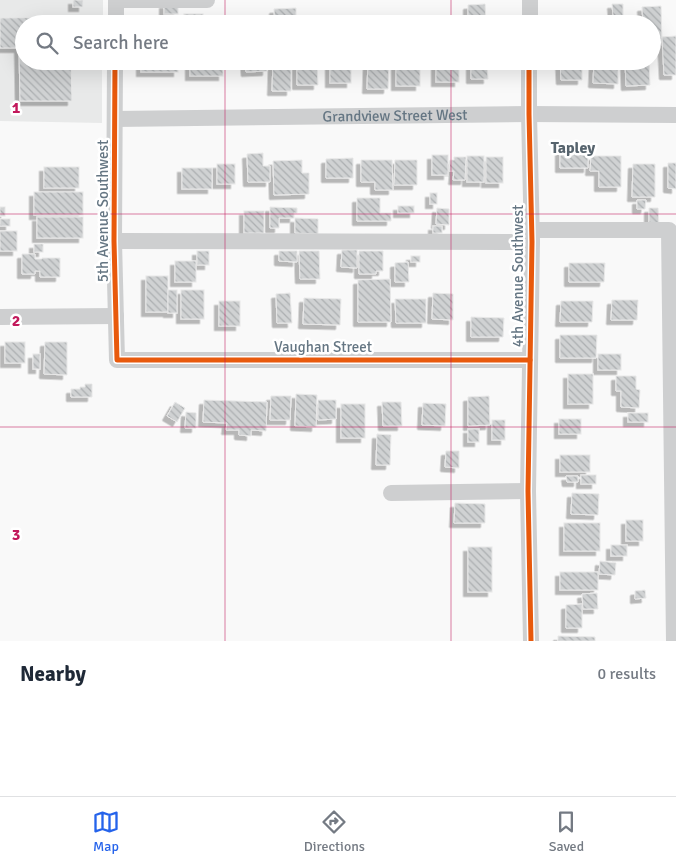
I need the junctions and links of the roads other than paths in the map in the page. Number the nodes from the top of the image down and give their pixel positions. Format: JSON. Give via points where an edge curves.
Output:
{"nodes":[{"id":1,"x":116,"y":0,"type":"edge"},
{"id":2,"x":207,"y":0,"type":"edge"},
{"id":3,"x":530,"y":0,"type":"edge"},
{"id":4,"x":116,"y":15,"type":"edge"},
{"id":5,"x":530,"y":15,"type":"edge"},
{"id":6,"x":116,"y":70,"type":"edge"},
{"id":7,"x":529,"y":70,"type":"edge"},
{"id":8,"x":529,"y":114,"type":"junction"},
{"id":9,"x":676,"y":115,"type":"edge"},
{"id":10,"x":115,"y":119,"type":"junction"},
{"id":11,"x":532,"y":236,"type":"junction"},
{"id":12,"x":114,"y":241,"type":"junction"},
{"id":13,"x":116,"y":316,"type":"junction"},
{"id":14,"x":0,"y":318,"type":"edge"},
{"id":15,"x":117,"y":360,"type":"joint"},
{"id":16,"x":530,"y":360,"type":"junction"},
{"id":17,"x":528,"y":491,"type":"junction"},
{"id":18,"x":392,"y":493,"type":"dead end"},
{"id":19,"x":531,"y":641,"type":"edge"},
{"id":20,"x":674,"y":641,"type":"edge"}],
"edges":[{"from":1,"to":2,"type":"street"},
{"from":1,"to":4,"type":"street"},
{"from":3,"to":5,"type":"street"},
{"from":6,"to":10,"type":"street","name":"5th Avenue Southwest"},
{"from":7,"to":8,"type":"street","name":"4th Avenue Southwest"},
{"from":8,"to":9,"type":"street","name":"Grandview Street West"},
{"from":8,"to":10,"type":"street","name":"Grandview Street West"},
{"from":8,"to":11,"type":"street","name":"4th Avenue Southwest"},
{"from":10,"to":12,"type":"street","name":"5th Avenue Southwest"},
{"from":11,"to":12,"type":"street"},
{"from":11,"to":16,"type":"street","name":"4th Avenue Southwest"},
{"from":11,"to":20,"type":"street","via":[[669,230]]},
{"from":12,"to":13,"type":"street","name":"5th Avenue Southwest"},
{"from":13,"to":14,"type":"street"},
{"from":13,"to":15,"type":"street","name":"5th Avenue Southwest"},
{"from":15,"to":16,"type":"street","name":"Vaughan Street"},
{"from":16,"to":17,"type":"street","name":"4th Avenue Southwest"},
{"from":17,"to":18,"type":"street"},
{"from":17,"to":19,"type":"street","name":"4th Avenue Southwest"}]}
